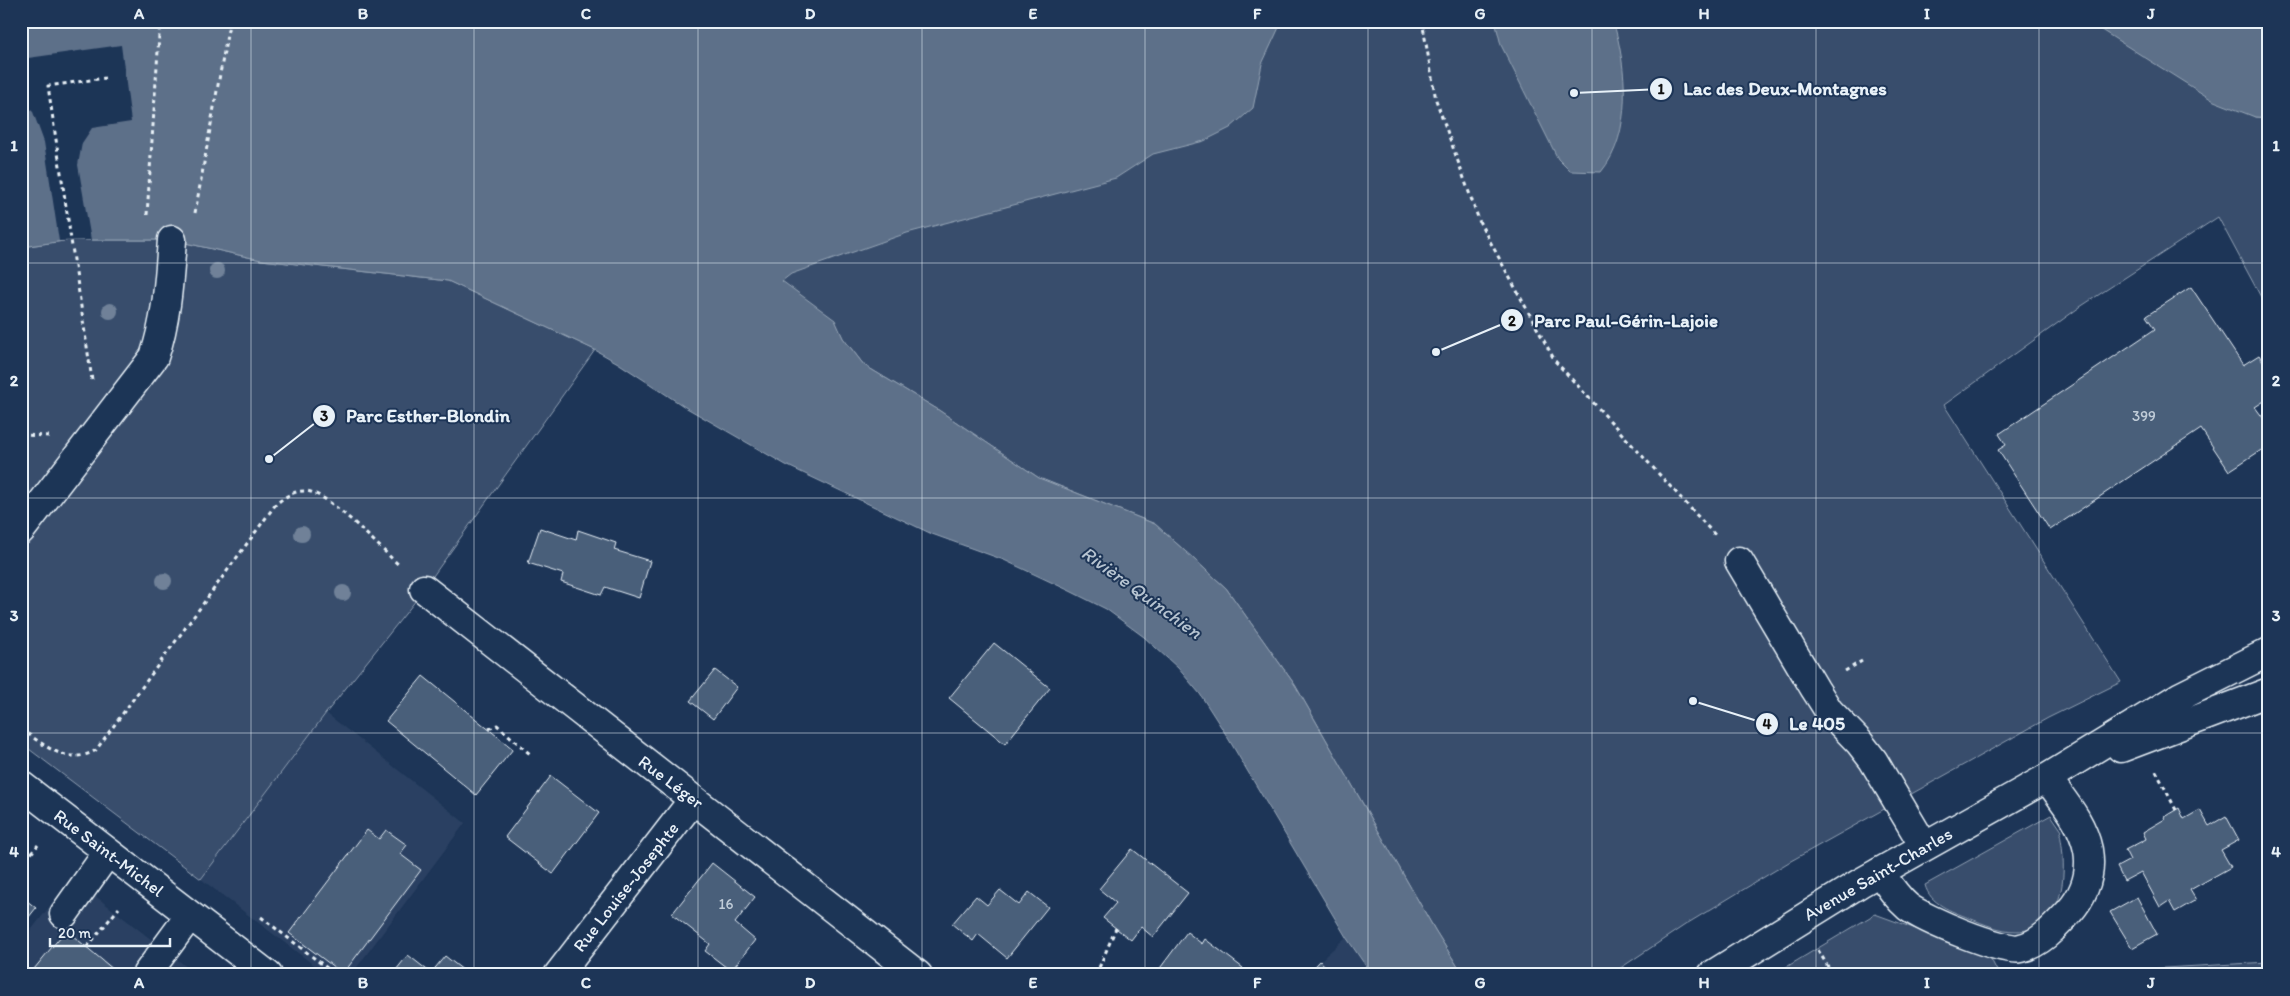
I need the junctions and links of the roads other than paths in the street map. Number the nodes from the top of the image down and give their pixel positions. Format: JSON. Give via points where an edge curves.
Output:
{"nodes":[{"id":1,"x":172,"y":240,"type":"dead end"},
{"id":2,"x":21,"y":530,"type":"edge"},
{"id":3,"x":1739,"y":561,"type":"road end"},
{"id":4,"x":424,"y":589,"type":"road end"},
{"id":5,"x":2269,"y":652,"type":"edge"},
{"id":6,"x":2269,"y":692,"type":"edge"},
{"id":7,"x":2187,"y":707,"type":"junction"},
{"id":8,"x":2047,"y":778,"type":"junction"},
{"id":9,"x":21,"y":785,"type":"edge"},
{"id":10,"x":693,"y":800,"type":"junction"},
{"id":11,"x":1924,"y":846,"type":"junction"},
{"id":12,"x":108,"y":852,"type":"junction"},
{"id":13,"x":1880,"y":872,"type":"junction"},
{"id":14,"x":64,"y":914,"type":"dead end"},
{"id":15,"x":190,"y":914,"type":"junction"},
{"id":16,"x":146,"y":975,"type":"edge"},
{"id":17,"x":268,"y":975,"type":"edge"},
{"id":18,"x":558,"y":975,"type":"edge"},
{"id":19,"x":918,"y":975,"type":"edge"},
{"id":20,"x":1712,"y":975,"type":"edge"}],
"edges":[{"from":1,"to":2,"type":"street","via":[[169,288],[154,356]]},
{"from":3,"to":11,"type":"street","via":[[1829,711],[1873,760]]},
{"from":4,"to":10,"type":"street","name":"Rue Léger"},
{"from":5,"to":7,"type":"street","name":"Avenue Saint-Charles"},
{"from":6,"to":7,"type":"street","name":"Avenue Saint-Charles"},
{"from":7,"to":8,"type":"street","name":"Avenue Saint-Charles"},
{"from":8,"to":11,"type":"street","name":"Avenue Saint-Charles"},
{"from":8,"to":13,"type":"street","via":[[2081,827],[2088,850],[2089,870],[2087,884],[2079,900],[2058,924],[2033,944],[2011,949],[1924,916],[1896,895]]},
{"from":9,"to":12,"type":"street","name":"Rue Saint-Michel"},
{"from":10,"to":18,"type":"street","name":"Rue Louise-Josephte"},
{"from":10,"to":19,"type":"street","name":"Rue Léger"},
{"from":11,"to":13,"type":"street","name":"Avenue Saint-Charles"},
{"from":12,"to":14,"type":"street"},
{"from":12,"to":15,"type":"street","name":"Rue Saint-Michel"},
{"from":13,"to":20,"type":"street","name":"Avenue Saint-Charles"},
{"from":15,"to":16,"type":"street"},
{"from":15,"to":17,"type":"street","name":"Rue Saint-Michel"}]}
